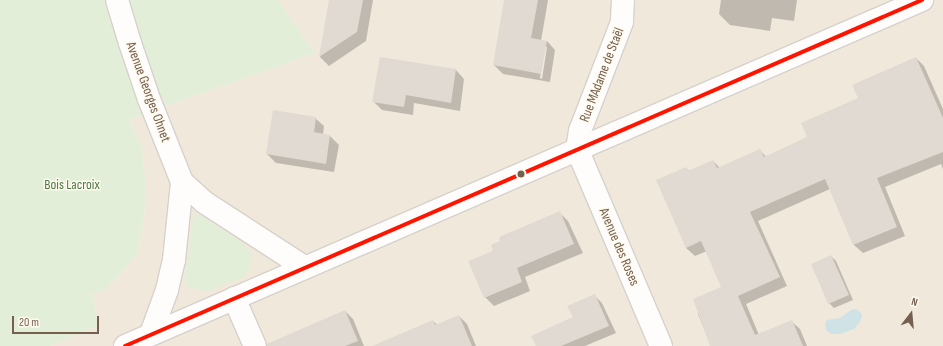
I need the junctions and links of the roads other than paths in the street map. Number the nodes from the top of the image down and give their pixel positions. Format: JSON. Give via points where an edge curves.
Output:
{"nodes":[{"id":1,"x":118,"y":0,"type":"edge"},
{"id":2,"x":623,"y":0,"type":"edge"},
{"id":3,"x":922,"y":0,"type":"edge"},
{"id":4,"x":576,"y":149,"type":"junction"},
{"id":5,"x":182,"y":182,"type":"junction"},
{"id":6,"x":304,"y":267,"type":"junction"},
{"id":7,"x":234,"y":298,"type":"junction"},
{"id":8,"x":151,"y":334,"type":"junction"},
{"id":9,"x":125,"y":346,"type":"edge"},
{"id":10,"x":255,"y":346,"type":"edge"},
{"id":11,"x":661,"y":346,"type":"edge"}],
"edges":[{"from":1,"to":5,"type":"street","name":"Avenue Georges Ohnet","via":[[149,98]]},
{"from":2,"to":4,"type":"street","name":"Rue MAdame de Staël","via":[[622,22],[580,131]]},
{"from":3,"to":4,"type":"street"},
{"from":4,"to":6,"type":"street"},
{"from":4,"to":11,"type":"street","name":"Avenue des Roses"},
{"from":5,"to":6,"type":"street","name":"Avenue Georges Ohnet","via":[[204,202]]},
{"from":5,"to":8,"type":"street","name":"Avenue Georges Ohnet","via":[[174,260],[167,290]]},
{"from":6,"to":7,"type":"street"},
{"from":7,"to":8,"type":"street"},
{"from":7,"to":10,"type":"street"},
{"from":8,"to":9,"type":"street"}]}
